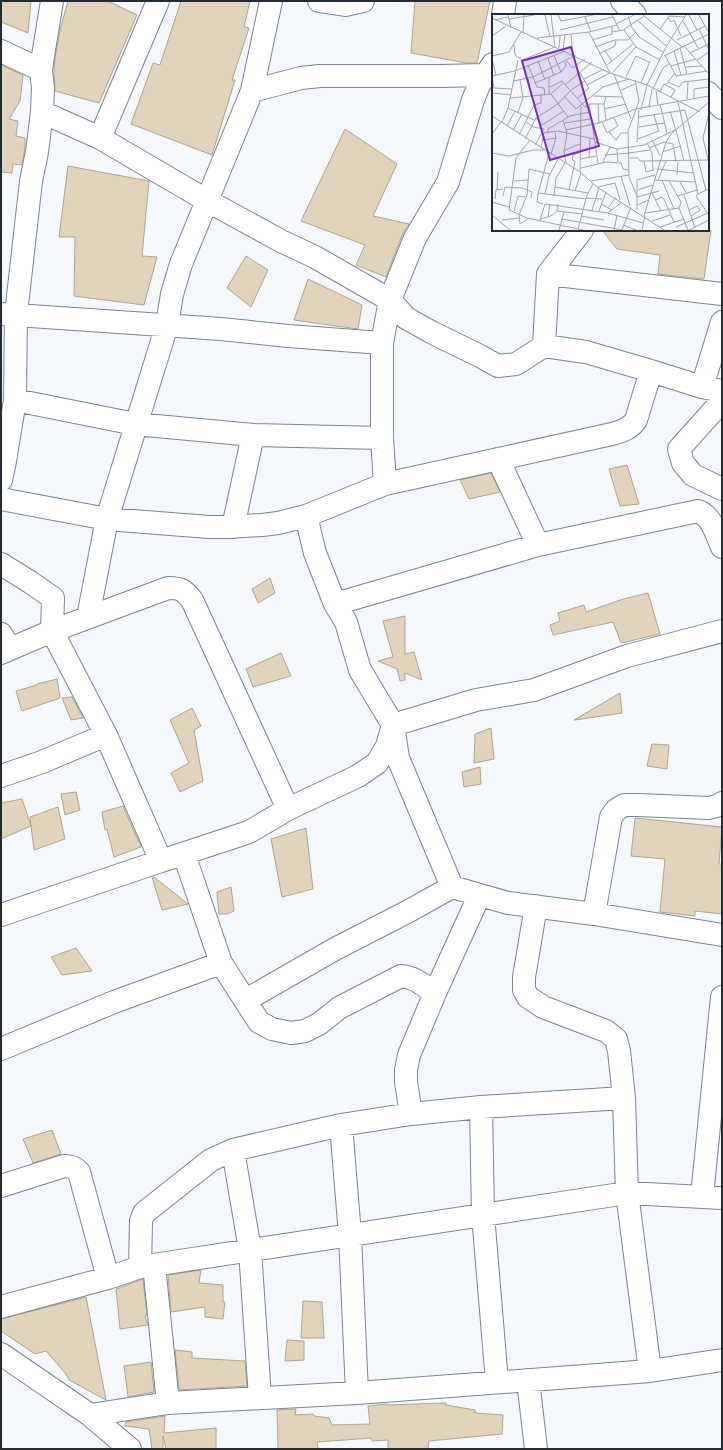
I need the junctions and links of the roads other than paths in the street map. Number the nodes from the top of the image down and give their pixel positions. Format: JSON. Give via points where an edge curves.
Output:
{"nodes":[{"id":1,"x":52,"y":1,"type":"edge"},
{"id":2,"x":158,"y":1,"type":"edge"},
{"id":3,"x":271,"y":1,"type":"edge"},
{"id":4,"x":319,"y":1,"type":"edge"},
{"id":5,"x":363,"y":1,"type":"edge"},
{"id":6,"x":505,"y":1,"type":"edge"},
{"id":7,"x":622,"y":1,"type":"edge"},
{"id":8,"x":503,"y":14,"type":"edge"},
{"id":9,"x":634,"y":14,"type":"edge"},
{"id":10,"x":1,"y":51,"type":"edge"},
{"id":11,"x":41,"y":70,"type":"junction"},
{"id":12,"x":489,"y":70,"type":"edge"},
{"id":13,"x":252,"y":91,"type":"junction"},
{"id":14,"x":42,"y":112,"type":"junction"},
{"id":15,"x":100,"y":138,"type":"junction"},
{"id":16,"x":206,"y":200,"type":"junction"},
{"id":17,"x":581,"y":231,"type":"edge"},
{"id":18,"x":548,"y":274,"type":"junction"},
{"id":19,"x":722,"y":294,"type":"edge"},
{"id":20,"x":390,"y":300,"type":"junction"},
{"id":21,"x":8,"y":314,"type":"edge"},
{"id":22,"x":722,"y":322,"type":"edge"},
{"id":23,"x":167,"y":325,"type":"junction"},
{"id":24,"x":382,"y":343,"type":"junction"},
{"id":25,"x":544,"y":346,"type":"junction"},
{"id":26,"x":652,"y":371,"type":"junction"},
{"id":27,"x":712,"y":389,"type":"edge"},
{"id":28,"x":15,"y":400,"type":"junction"},
{"id":29,"x":722,"y":400,"type":"edge"},
{"id":30,"x":135,"y":424,"type":"junction"},
{"id":31,"x":253,"y":435,"type":"junction"},
{"id":32,"x":382,"y":438,"type":"junction"},
{"id":33,"x":498,"y":459,"type":"junction"},
{"id":34,"x":1,"y":480,"type":"edge"},
{"id":35,"x":385,"y":484,"type":"junction"},
{"id":36,"x":722,"y":489,"type":"edge"},
{"id":37,"x":1,"y":499,"type":"edge"},
{"id":38,"x":306,"y":516,"type":"junction"},
{"id":39,"x":107,"y":519,"type":"junction"},
{"id":40,"x":233,"y":527,"type":"junction"},
{"id":41,"x":538,"y":545,"type":"junction"},
{"id":42,"x":722,"y":547,"type":"edge"},
{"id":43,"x":1,"y":564,"type":"edge"},
{"id":44,"x":335,"y":604,"type":"junction"},
{"id":45,"x":88,"y":617,"type":"junction"},
{"id":46,"x":52,"y":631,"type":"junction"},
{"id":47,"x":722,"y":631,"type":"edge"},
{"id":48,"x":4,"y":645,"type":"edge"},
{"id":49,"x":393,"y":726,"type":"junction"},
{"id":50,"x":106,"y":735,"type":"junction"},
{"id":51,"x":1,"y":776,"type":"edge"},
{"id":52,"x":722,"y":803,"type":"edge"},
{"id":53,"x":288,"y":809,"type":"junction"},
{"id":54,"x":184,"y":854,"type":"junction"},
{"id":55,"x":161,"y":861,"type":"junction"},
{"id":56,"x":452,"y":887,"type":"junction"},
{"id":57,"x":479,"y":896,"type":"junction"},
{"id":58,"x":536,"y":906,"type":"junction"},
{"id":59,"x":594,"y":914,"type":"junction"},
{"id":60,"x":1,"y":915,"type":"edge"},
{"id":61,"x":722,"y":935,"type":"edge"},
{"id":62,"x":221,"y":963,"type":"junction"},
{"id":63,"x":435,"y":994,"type":"junction"},
{"id":64,"x":722,"y":997,"type":"edge"},
{"id":65,"x":246,"y":1000,"type":"junction"},
{"id":66,"x":1,"y":1049,"type":"edge"},
{"id":67,"x":624,"y":1098,"type":"junction"},
{"id":68,"x":481,"y":1106,"type":"junction"},
{"id":69,"x":411,"y":1114,"type":"junction"},
{"id":70,"x":341,"y":1125,"type":"junction"},
{"id":71,"x":232,"y":1150,"type":"junction"},
{"id":72,"x":1,"y":1186,"type":"edge"},
{"id":73,"x":627,"y":1193,"type":"junction"},
{"id":74,"x":712,"y":1197,"type":"edge"},
{"id":75,"x":483,"y":1216,"type":"junction"},
{"id":76,"x":350,"y":1235,"type":"junction"},
{"id":77,"x":250,"y":1250,"type":"junction"},
{"id":78,"x":147,"y":1266,"type":"junction"},
{"id":79,"x":108,"y":1278,"type":"junction"},
{"id":80,"x":1,"y":1307,"type":"edge"},
{"id":81,"x":1,"y":1354,"type":"edge"},
{"id":82,"x":722,"y":1360,"type":"edge"},
{"id":83,"x":650,"y":1371,"type":"junction"},
{"id":84,"x":528,"y":1380,"type":"junction"},
{"id":85,"x":497,"y":1382,"type":"junction"},
{"id":86,"x":357,"y":1393,"type":"junction"},
{"id":87,"x":260,"y":1398,"type":"junction"},
{"id":88,"x":168,"y":1403,"type":"junction"},
{"id":89,"x":90,"y":1415,"type":"junction"},
{"id":90,"x":119,"y":1445,"type":"edge"},
{"id":91,"x":536,"y":1449,"type":"edge"}],
"edges":[{"from":1,"to":11,"type":"street"},
{"from":2,"to":15,"type":"street"},
{"from":3,"to":13,"type":"street"},
{"from":4,"to":5,"type":"street","via":[[345,5]]},
{"from":6,"to":8,"type":"street"},
{"from":7,"to":9,"type":"street"},
{"from":10,"to":11,"type":"street"},
{"from":11,"to":14,"type":"street","via":[[44,88]]},
{"from":12,"to":13,"type":"street","via":[[441,76],[320,76],[301,78]]},
{"from":12,"to":20,"type":"street","via":[[473,100],[448,182],[415,238]]},
{"from":13,"to":16,"type":"street"},
{"from":14,"to":15,"type":"street"},
{"from":14,"to":21,"type":"street"},
{"from":15,"to":16,"type":"street"},
{"from":16,"to":20,"type":"street"},
{"from":16,"to":23,"type":"street","via":[[181,264],[172,294]]},
{"from":17,"to":18,"type":"street"},
{"from":18,"to":19,"type":"street"},
{"from":18,"to":25,"type":"street"},
{"from":20,"to":24,"type":"street"},
{"from":20,"to":25,"type":"street","via":[[406,318],[498,366],[516,364]]},
{"from":21,"to":23,"type":"street"},
{"from":21,"to":28,"type":"street"},
{"from":22,"to":27,"type":"street"},
{"from":23,"to":24,"type":"street"},
{"from":23,"to":30,"type":"street"},
{"from":24,"to":32,"type":"street"},
{"from":25,"to":26,"type":"street","via":[[586,352]]},
{"from":26,"to":27,"type":"street"},
{"from":26,"to":33,"type":"street","via":[[632,426],[612,434]]},
{"from":28,"to":30,"type":"street"},
{"from":28,"to":34,"type":"street"},
{"from":29,"to":36,"type":"street","via":[[679,449],[682,464],[693,475]]},
{"from":30,"to":31,"type":"street"},
{"from":30,"to":39,"type":"street"},
{"from":31,"to":32,"type":"street"},
{"from":31,"to":40,"type":"street"},
{"from":32,"to":35,"type":"street"},
{"from":33,"to":35,"type":"street"},
{"from":33,"to":41,"type":"street"},
{"from":35,"to":38,"type":"street"},
{"from":37,"to":39,"type":"street"},
{"from":38,"to":40,"type":"street","via":[[278,523]]},
{"from":38,"to":44,"type":"street","via":[[315,554]]},
{"from":39,"to":40,"type":"street"},
{"from":39,"to":45,"type":"street"},
{"from":41,"to":42,"type":"street","via":[[698,511],[709,518]]},
{"from":41,"to":44,"type":"street"},
{"from":43,"to":46,"type":"street","via":[[53,598]]},
{"from":44,"to":49,"type":"street","via":[[346,622],[360,670]]},
{"from":45,"to":46,"type":"street"},
{"from":45,"to":53,"type":"street","via":[[168,588],[179,588],[186,592],[192,600]]},
{"from":46,"to":48,"type":"street"},
{"from":46,"to":50,"type":"street"},
{"from":47,"to":49,"type":"street","via":[[627,656],[534,690],[476,700]]},
{"from":49,"to":53,"type":"street","via":[[387,746],[377,763],[358,776]]},
{"from":49,"to":56,"type":"street","via":[[398,758]]},
{"from":50,"to":51,"type":"street"},
{"from":50,"to":55,"type":"street"},
{"from":52,"to":59,"type":"street","via":[[709,808],[638,804],[624,805],[616,810],[611,817]]},
{"from":53,"to":54,"type":"street","via":[[249,832]]},
{"from":54,"to":55,"type":"street"},
{"from":54,"to":62,"type":"street"},
{"from":55,"to":60,"type":"street"},
{"from":56,"to":57,"type":"street"},
{"from":56,"to":65,"type":"street"},
{"from":57,"to":58,"type":"street"},
{"from":57,"to":63,"type":"street"},
{"from":58,"to":59,"type":"street"},
{"from":58,"to":67,"type":"street","via":[[524,990],[528,997],[543,1007],[606,1031],[616,1040]]},
{"from":59,"to":61,"type":"street"},
{"from":62,"to":65,"type":"street"},
{"from":62,"to":66,"type":"street","via":[[114,1002]]},
{"from":63,"to":65,"type":"street","via":[[409,976],[401,976],[339,1008],[312,1028],[291,1033],[259,1022]]},
{"from":63,"to":69,"type":"street","via":[[409,1055],[406,1082]]},
{"from":64,"to":74,"type":"street"},
{"from":67,"to":68,"type":"street"},
{"from":67,"to":73,"type":"street"},
{"from":68,"to":69,"type":"street"},
{"from":68,"to":75,"type":"street"},
{"from":69,"to":70,"type":"street"},
{"from":70,"to":71,"type":"street"},
{"from":70,"to":76,"type":"street"},
{"from":71,"to":77,"type":"street"},
{"from":71,"to":78,"type":"street","via":[[211,1160],[144,1213],[141,1221]]},
{"from":72,"to":79,"type":"street","via":[[64,1166],[75,1168],[79,1172]]},
{"from":73,"to":74,"type":"street"},
{"from":73,"to":75,"type":"street"},
{"from":73,"to":83,"type":"street"},
{"from":75,"to":76,"type":"street"},
{"from":75,"to":85,"type":"street"},
{"from":76,"to":77,"type":"street"},
{"from":76,"to":86,"type":"street"},
{"from":77,"to":78,"type":"street"},
{"from":77,"to":87,"type":"street"},
{"from":78,"to":79,"type":"street"},
{"from":78,"to":88,"type":"street"},
{"from":79,"to":80,"type":"street"},
{"from":81,"to":89,"type":"street"},
{"from":82,"to":83,"type":"street"},
{"from":83,"to":84,"type":"street"},
{"from":84,"to":85,"type":"street"},
{"from":84,"to":91,"type":"street"},
{"from":85,"to":86,"type":"street"},
{"from":86,"to":87,"type":"street"},
{"from":87,"to":88,"type":"street"},
{"from":88,"to":89,"type":"street"},
{"from":89,"to":90,"type":"street"}]}
